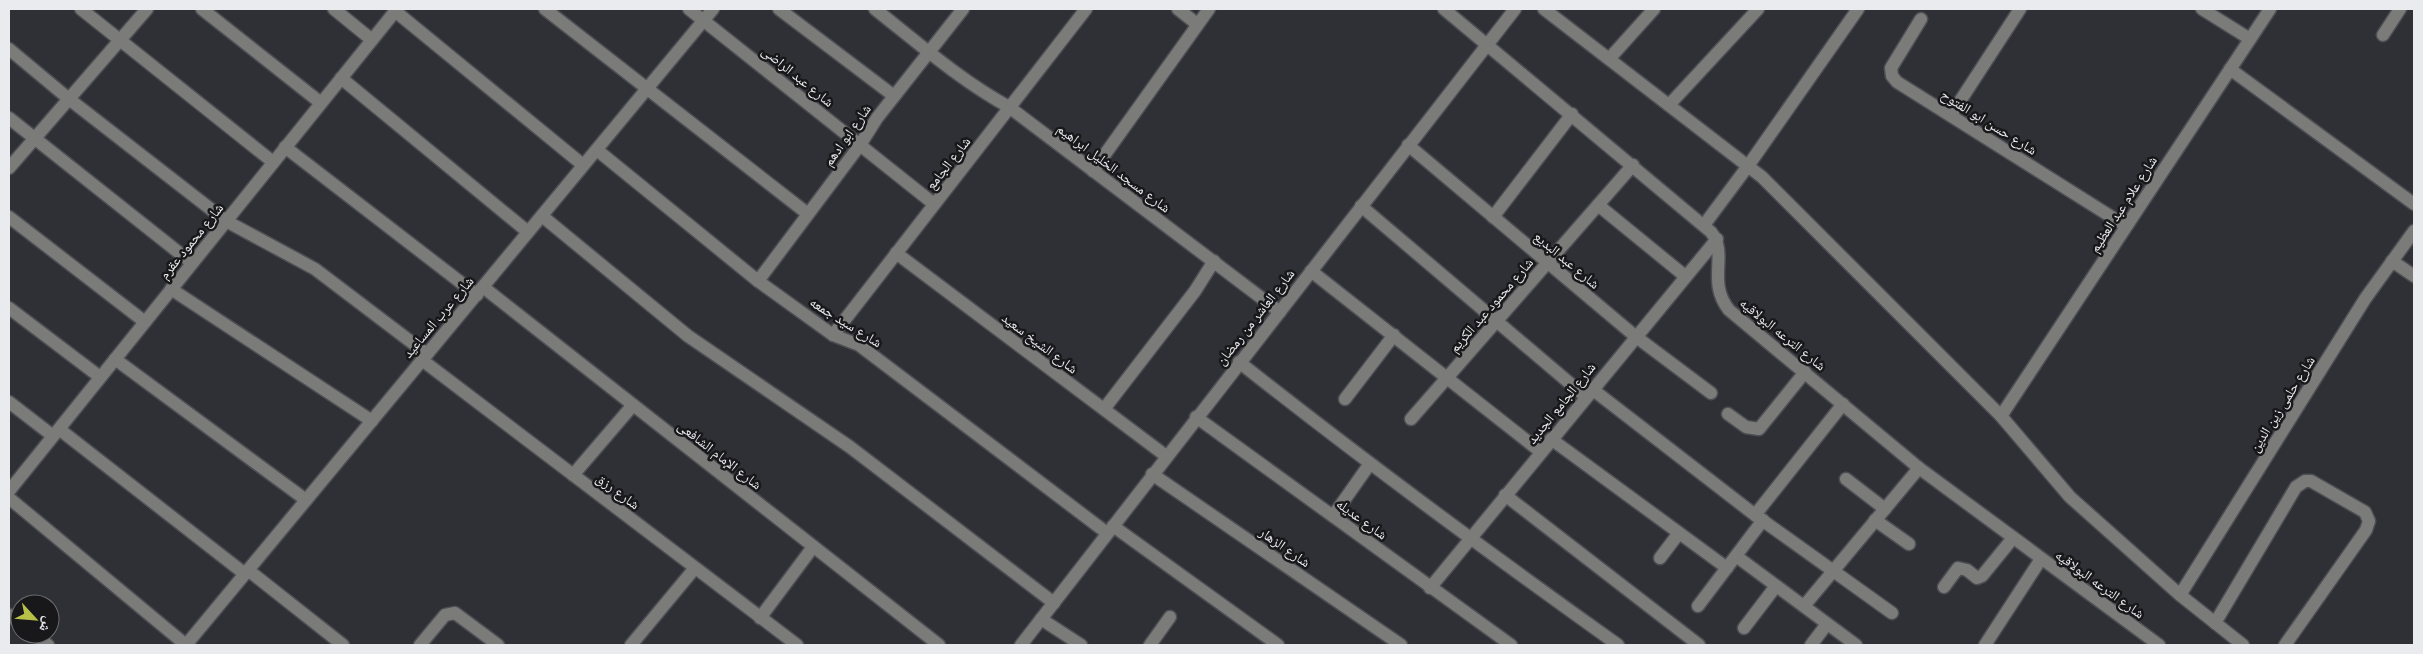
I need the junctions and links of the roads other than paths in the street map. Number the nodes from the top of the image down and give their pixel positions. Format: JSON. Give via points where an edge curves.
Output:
{"nodes":[{"id":1,"x":81,"y":9,"type":"edge"},
{"id":2,"x":148,"y":9,"type":"edge"},
{"id":3,"x":202,"y":9,"type":"edge"},
{"id":4,"x":334,"y":9,"type":"edge"},
{"id":5,"x":545,"y":9,"type":"edge"},
{"id":6,"x":689,"y":9,"type":"edge"},
{"id":7,"x":714,"y":9,"type":"edge"},
{"id":8,"x":778,"y":9,"type":"edge"},
{"id":9,"x":875,"y":9,"type":"edge"},
{"id":10,"x":963,"y":9,"type":"edge"},
{"id":11,"x":1086,"y":9,"type":"edge"},
{"id":12,"x":1178,"y":9,"type":"edge"},
{"id":13,"x":1209,"y":9,"type":"edge"},
{"id":14,"x":1444,"y":9,"type":"edge"},
{"id":15,"x":1514,"y":9,"type":"edge"},
{"id":16,"x":1544,"y":9,"type":"edge"},
{"id":17,"x":1654,"y":9,"type":"edge"},
{"id":18,"x":1758,"y":9,"type":"edge"},
{"id":19,"x":1858,"y":9,"type":"edge"},
{"id":20,"x":2020,"y":9,"type":"edge"},
{"id":21,"x":2202,"y":9,"type":"edge"},
{"id":22,"x":2270,"y":9,"type":"edge"},
{"id":23,"x":2400,"y":9,"type":"edge"},
{"id":24,"x":396,"y":10,"type":"edge"},
{"id":25,"x":1921,"y":19,"type":"dead end"},
{"id":26,"x":704,"y":20,"type":"junction"},
{"id":27,"x":1198,"y":24,"type":"junction"},
{"id":28,"x":2383,"y":34,"type":"dead end"},
{"id":29,"x":2250,"y":39,"type":"junction"},
{"id":30,"x":372,"y":40,"type":"junction"},
{"id":31,"x":120,"y":41,"type":"junction"},
{"id":32,"x":1485,"y":45,"type":"junction"},
{"id":33,"x":9,"y":49,"type":"edge"},
{"id":34,"x":929,"y":52,"type":"junction"},
{"id":35,"x":1609,"y":59,"type":"junction"},
{"id":36,"x":2230,"y":69,"type":"junction"},
{"id":37,"x":341,"y":78,"type":"junction"},
{"id":38,"x":647,"y":88,"type":"junction"},
{"id":39,"x":894,"y":96,"type":"junction"},
{"id":40,"x":69,"y":99,"type":"junction"},
{"id":41,"x":321,"y":103,"type":"junction"},
{"id":42,"x":1669,"y":105,"type":"junction"},
{"id":43,"x":1009,"y":107,"type":"junction"},
{"id":44,"x":1572,"y":114,"type":"junction"},
{"id":45,"x":1951,"y":115,"type":"junction"},
{"id":46,"x":9,"y":118,"type":"edge"},
{"id":47,"x":35,"y":138,"type":"junction"},
{"id":48,"x":860,"y":145,"type":"junction"},
{"id":49,"x":1408,"y":145,"type":"junction"},
{"id":50,"x":285,"y":147,"type":"junction"},
{"id":51,"x":597,"y":150,"type":"junction"},
{"id":52,"x":273,"y":162,"type":"junction"},
{"id":53,"x":583,"y":165,"type":"junction"},
{"id":54,"x":1633,"y":165,"type":"junction"},
{"id":55,"x":1748,"y":166,"type":"junction"},
{"id":56,"x":9,"y":168,"type":"edge"},
{"id":57,"x":1093,"y":171,"type":"junction"},
{"id":58,"x":934,"y":204,"type":"junction"},
{"id":59,"x":2414,"y":204,"type":"edge"},
{"id":60,"x":1598,"y":205,"type":"junction"},
{"id":61,"x":1361,"y":206,"type":"junction"},
{"id":62,"x":808,"y":214,"type":"junction"},
{"id":63,"x":542,"y":216,"type":"junction"},
{"id":64,"x":9,"y":217,"type":"edge"},
{"id":65,"x":1493,"y":217,"type":"junction"},
{"id":66,"x":226,"y":221,"type":"junction"},
{"id":67,"x":1704,"y":225,"type":"junction"},
{"id":68,"x":2126,"y":226,"type":"junction"},
{"id":69,"x":528,"y":232,"type":"junction"},
{"id":70,"x":2414,"y":232,"type":"edge"},
{"id":71,"x":1717,"y":239,"type":"junction"},
{"id":72,"x":896,"y":254,"type":"junction"},
{"id":73,"x":1214,"y":261,"type":"junction"},
{"id":74,"x":2392,"y":261,"type":"junction"},
{"id":75,"x":1548,"y":262,"type":"junction"},
{"id":76,"x":192,"y":263,"type":"junction"},
{"id":77,"x":1311,"y":271,"type":"junction"},
{"id":78,"x":1685,"y":276,"type":"junction"},
{"id":79,"x":2414,"y":276,"type":"edge"},
{"id":80,"x":758,"y":281,"type":"junction"},
{"id":81,"x":171,"y":289,"type":"junction"},
{"id":82,"x":480,"y":291,"type":"junction"},
{"id":83,"x":9,"y":308,"type":"edge"},
{"id":84,"x":1280,"y":312,"type":"junction"},
{"id":85,"x":1497,"y":321,"type":"junction"},
{"id":86,"x":145,"y":322,"type":"junction"},
{"id":87,"x":833,"y":335,"type":"junction"},
{"id":88,"x":1394,"y":335,"type":"junction"},
{"id":89,"x":1635,"y":336,"type":"junction"},
{"id":90,"x":425,"y":357,"type":"junction"},
{"id":91,"x":115,"y":359,"type":"junction"},
{"id":92,"x":1239,"y":362,"type":"junction"},
{"id":93,"x":1805,"y":372,"type":"junction"},
{"id":94,"x":100,"y":377,"type":"junction"},
{"id":95,"x":1447,"y":378,"type":"junction"},
{"id":96,"x":1589,"y":393,"type":"junction"},
{"id":97,"x":1711,"y":393,"type":"dead end"},
{"id":98,"x":1345,"y":399,"type":"dead end"},
{"id":99,"x":9,"y":402,"type":"edge"},
{"id":100,"x":1843,"y":404,"type":"junction"},
{"id":101,"x":633,"y":406,"type":"junction"},
{"id":102,"x":1104,"y":409,"type":"junction"},
{"id":103,"x":1728,"y":414,"type":"dead end"},
{"id":104,"x":2001,"y":416,"type":"junction"},
{"id":105,"x":1196,"y":417,"type":"junction"},
{"id":106,"x":1411,"y":419,"type":"dead end"},
{"id":107,"x":372,"y":421,"type":"junction"},
{"id":108,"x":56,"y":433,"type":"junction"},
{"id":109,"x":1551,"y":440,"type":"junction"},
{"id":110,"x":1541,"y":452,"type":"junction"},
{"id":111,"x":1166,"y":456,"type":"junction"},
{"id":112,"x":1369,"y":464,"type":"junction"},
{"id":113,"x":1919,"y":468,"type":"junction"},
{"id":114,"x":1152,"y":474,"type":"junction"},
{"id":115,"x":574,"y":475,"type":"junction"},
{"id":116,"x":1846,"y":478,"type":"dead end"},
{"id":117,"x":9,"y":492,"type":"edge"},
{"id":118,"x":1505,"y":495,"type":"junction"},
{"id":119,"x":9,"y":498,"type":"edge"},
{"id":120,"x":306,"y":500,"type":"junction"},
{"id":121,"x":1885,"y":509,"type":"junction"},
{"id":122,"x":1332,"y":516,"type":"junction"},
{"id":123,"x":1759,"y":518,"type":"junction"},
{"id":124,"x":1875,"y":520,"type":"junction"},
{"id":125,"x":1110,"y":529,"type":"junction"},
{"id":126,"x":1679,"y":533,"type":"junction"},
{"id":127,"x":2012,"y":538,"type":"junction"},
{"id":128,"x":1469,"y":540,"type":"junction"},
{"id":129,"x":1909,"y":544,"type":"dead end"},
{"id":130,"x":814,"y":547,"type":"junction"},
{"id":131,"x":1736,"y":556,"type":"junction"},
{"id":132,"x":1660,"y":558,"type":"dead end"},
{"id":133,"x":2041,"y":559,"type":"junction"},
{"id":134,"x":695,"y":568,"type":"junction"},
{"id":135,"x":1727,"y":568,"type":"junction"},
{"id":136,"x":1833,"y":571,"type":"junction"},
{"id":137,"x":247,"y":572,"type":"junction"},
{"id":138,"x":1776,"y":586,"type":"junction"},
{"id":139,"x":1944,"y":587,"type":"dead end"},
{"id":140,"x":1430,"y":588,"type":"junction"},
{"id":141,"x":2180,"y":595,"type":"junction"},
{"id":142,"x":1054,"y":603,"type":"junction"},
{"id":143,"x":1698,"y":606,"type":"dead end"},
{"id":144,"x":1804,"y":606,"type":"junction"},
{"id":145,"x":1892,"y":613,"type":"dead end"},
{"id":146,"x":1170,"y":617,"type":"dead end"},
{"id":147,"x":760,"y":618,"type":"junction"},
{"id":148,"x":1042,"y":619,"type":"junction"},
{"id":149,"x":2215,"y":623,"type":"junction"},
{"id":150,"x":1827,"y":624,"type":"junction"},
{"id":151,"x":1744,"y":628,"type":"dead end"},
{"id":152,"x":638,"y":643,"type":"edge"},
{"id":153,"x":186,"y":645,"type":"edge"},
{"id":154,"x":342,"y":645,"type":"edge"},
{"id":155,"x":420,"y":645,"type":"edge"},
{"id":156,"x":498,"y":645,"type":"edge"},
{"id":157,"x":796,"y":645,"type":"edge"},
{"id":158,"x":939,"y":645,"type":"edge"},
{"id":159,"x":1022,"y":645,"type":"edge"},
{"id":160,"x":1081,"y":645,"type":"edge"},
{"id":161,"x":1150,"y":645,"type":"edge"},
{"id":162,"x":1278,"y":645,"type":"edge"},
{"id":163,"x":1401,"y":645,"type":"edge"},
{"id":164,"x":1511,"y":645,"type":"edge"},
{"id":165,"x":1618,"y":645,"type":"edge"},
{"id":166,"x":1699,"y":645,"type":"edge"},
{"id":167,"x":1811,"y":645,"type":"edge"},
{"id":168,"x":1856,"y":645,"type":"edge"},
{"id":169,"x":1985,"y":645,"type":"edge"},
{"id":170,"x":2159,"y":645,"type":"edge"},
{"id":171,"x":2243,"y":645,"type":"edge"},
{"id":172,"x":2286,"y":645,"type":"edge"}],
"edges":[{"from":1,"to":31,"type":"street"},
{"from":2,"to":31,"type":"street"},
{"from":3,"to":41,"type":"street"},
{"from":4,"to":30,"type":"street"},
{"from":5,"to":38,"type":"street"},
{"from":6,"to":26,"type":"street","name":"شارع عبد الراضى"},
{"from":7,"to":26,"type":"street","name":"شارع عرب المساعيد"},
{"from":8,"to":39,"type":"street"},
{"from":9,"to":34,"type":"street","name":"شارع مسجد الخليل ابراهيم"},
{"from":10,"to":34,"type":"street","name":"شارع ابو ادهم"},
{"from":11,"to":43,"type":"street","name":"شارع الجامع"},
{"from":12,"to":27,"type":"street"},
{"from":13,"to":27,"type":"street"},
{"from":14,"to":32,"type":"street"},
{"from":15,"to":32,"type":"street","name":"شارع العاشر من رمضان"},
{"from":16,"to":35,"type":"street"},
{"from":17,"to":35,"type":"street"},
{"from":18,"to":42,"type":"street"},
{"from":19,"to":55,"type":"street"},
{"from":20,"to":45,"type":"street"},
{"from":21,"to":29,"type":"street"},
{"from":22,"to":29,"type":"street","name":"شارع علام عبد العظيم"},
{"from":23,"to":28,"type":"street"},
{"from":24,"to":30,"type":"street","name":"شارع محمود عقرم"},
{"from":24,"to":53,"type":"street"},
{"from":25,"to":45,"type":"street","name":"شارع حسن ابو الفتوح","via":[[1894,61],[1892,76]]},
{"from":26,"to":38,"type":"street","name":"شارع عرب المساعيد"},
{"from":26,"to":48,"type":"street","name":"شارع عبد الراضى"},
{"from":27,"to":57,"type":"street"},
{"from":29,"to":36,"type":"street","name":"شارع علام عبد العظيم"},
{"from":30,"to":37,"type":"street","name":"شارع محمود عقرم"},
{"from":31,"to":40,"type":"street"},
{"from":31,"to":52,"type":"street"},
{"from":32,"to":44,"type":"street"},
{"from":32,"to":49,"type":"street","name":"شارع العاشر من رمضان"},
{"from":33,"to":40,"type":"street","name":"شارع رزق"},
{"from":34,"to":39,"type":"street","name":"شارع ابو ادهم"},
{"from":34,"to":43,"type":"street","name":"شارع مسجد الخليل ابراهيم"},
{"from":35,"to":42,"type":"street"},
{"from":36,"to":59,"type":"street"},
{"from":36,"to":68,"type":"street","name":"شارع علام عبد العظيم"},
{"from":37,"to":41,"type":"street","name":"شارع محمود عقرم"},
{"from":37,"to":69,"type":"street"},
{"from":38,"to":51,"type":"street","name":"شارع عرب المساعيد"},
{"from":38,"to":62,"type":"street"},
{"from":39,"to":48,"type":"street","name":"شارع ابو ادهم"},
{"from":40,"to":47,"type":"street"},
{"from":40,"to":66,"type":"street","name":"شارع رزق"},
{"from":41,"to":50,"type":"street","name":"شارع محمود عقرم"},
{"from":42,"to":55,"type":"street"},
{"from":43,"to":57,"type":"street","name":"شارع مسجد الخليل ابراهيم"},
{"from":43,"to":58,"type":"street","name":"شارع الجامع"},
{"from":44,"to":54,"type":"street"},
{"from":44,"to":65,"type":"street"},
{"from":45,"to":68,"type":"street","name":"شارع حسن ابو الفتوح"},
{"from":46,"to":47,"type":"street"},
{"from":47,"to":56,"type":"street"},
{"from":47,"to":76,"type":"street"},
{"from":48,"to":58,"type":"street","name":"شارع عبد الراضى"},
{"from":48,"to":62,"type":"street","name":"شارع ابو ادهم"},
{"from":49,"to":61,"type":"street","name":"شارع العاشر من رمضان"},
{"from":49,"to":65,"type":"street","name":"شارع عبد البديع"},
{"from":50,"to":52,"type":"street","name":"شارع محمود عقرم"},
{"from":50,"to":82,"type":"street","name":"شارع الإمام الشافعى"},
{"from":51,"to":53,"type":"street","name":"شارع عرب المساعيد"},
{"from":51,"to":80,"type":"street","name":"شارع سيد جمعه"},
{"from":52,"to":66,"type":"street","name":"شارع محمود عقرم"},
{"from":53,"to":63,"type":"street","name":"شارع عرب المساعيد"},
{"from":54,"to":60,"type":"street","name":"شارع محمود عبد الكريم"},
{"from":54,"to":67,"type":"street"},
{"from":55,"to":67,"type":"street"},
{"from":55,"to":104,"type":"street","via":[[1762,176]]},
{"from":57,"to":73,"type":"street","name":"شارع مسجد الخليل ابراهيم"},
{"from":58,"to":72,"type":"street","name":"شارع الجامع"},
{"from":60,"to":75,"type":"street","name":"شارع محمود عبد الكريم"},
{"from":60,"to":78,"type":"street"},
{"from":61,"to":77,"type":"street","name":"شارع العاشر من رمضان"},
{"from":61,"to":85,"type":"street"},
{"from":62,"to":80,"type":"street","name":"شارع ابو ادهم"},
{"from":63,"to":69,"type":"street","name":"شارع عرب المساعيد"},
{"from":63,"to":142,"type":"street","via":[[688,336],[850,447]]},
{"from":64,"to":86,"type":"street"},
{"from":65,"to":75,"type":"street","name":"شارع عبد البديع"},
{"from":66,"to":76,"type":"street","name":"شارع محمود عقرم"},
{"from":66,"to":90,"type":"street","name":"شارع رزق","via":[[315,269]]},
{"from":67,"to":71,"type":"street"},
{"from":68,"to":104,"type":"street","name":"شارع علام عبد العظيم"},
{"from":69,"to":82,"type":"street","name":"شارع عرب المساعيد"},
{"from":70,"to":74,"type":"street","name":"شارع حلمى زين الدين"},
{"from":71,"to":78,"type":"street","name":"شارع الجامع الجديد"},
{"from":71,"to":93,"type":"street","name":"شارع الترعه البولاقيه","via":[[1717,284],[1721,300],[1728,310]]},
{"from":72,"to":87,"type":"street","name":"شارع الجامع"},
{"from":72,"to":102,"type":"street","name":"شارع الشيخ سعيد"},
{"from":73,"to":84,"type":"street","name":"شارع مسجد الخليل ابراهيم"},
{"from":73,"to":102,"type":"street","via":[[1195,291]]},
{"from":74,"to":79,"type":"street"},
{"from":74,"to":141,"type":"street","name":"شارع حلمى زين الدين"},
{"from":75,"to":85,"type":"street","name":"شارع محمود عبد الكريم"},
{"from":75,"to":89,"type":"street","name":"شارع عبد البديع"},
{"from":76,"to":81,"type":"street","name":"شارع محمود عقرم"},
{"from":77,"to":84,"type":"street","name":"شارع العاشر من رمضان"},
{"from":77,"to":88,"type":"street"},
{"from":78,"to":89,"type":"street","name":"شارع الجامع الجديد"},
{"from":80,"to":87,"type":"street","name":"شارع سيد جمعه"},
{"from":81,"to":86,"type":"street","name":"شارع محمود عقرم"},
{"from":81,"to":107,"type":"street"},
{"from":82,"to":90,"type":"street","name":"شارع عرب المساعيد"},
{"from":82,"to":101,"type":"street","name":"شارع الإمام الشافعى"},
{"from":83,"to":94,"type":"street"},
{"from":84,"to":92,"type":"street","name":"شارع العاشر من رمضان"},
{"from":85,"to":95,"type":"street","name":"شارع محمود عبد الكريم"},
{"from":85,"to":96,"type":"street"},
{"from":86,"to":91,"type":"street","name":"شارع محمود عقرم"},
{"from":87,"to":125,"type":"street","name":"شارع سيد جمعه","via":[[859,345]]},
{"from":88,"to":95,"type":"street"},
{"from":88,"to":98,"type":"street"},
{"from":89,"to":96,"type":"street","name":"شارع الجامع الجديد"},
{"from":89,"to":97,"type":"street","name":"شارع عبد البديع"},
{"from":90,"to":107,"type":"street","name":"شارع عرب المساعيد"},
{"from":90,"to":115,"type":"street","name":"شارع رزق"},
{"from":91,"to":94,"type":"street","name":"شارع محمود عقرم"},
{"from":91,"to":120,"type":"street"},
{"from":92,"to":105,"type":"street","name":"شارع العاشر من رمضان"},
{"from":92,"to":112,"type":"street"},
{"from":93,"to":100,"type":"street","name":"شارع الترعه البولاقيه"},
{"from":93,"to":103,"type":"street","via":[[1759,429],[1753,429]]},
{"from":94,"to":108,"type":"street","name":"شارع محمود عقرم"},
{"from":95,"to":106,"type":"street","name":"شارع محمود عبد الكريم"},
{"from":95,"to":110,"type":"street"},
{"from":96,"to":109,"type":"street","name":"شارع الجامع الجديد"},
{"from":96,"to":123,"type":"street"},
{"from":99,"to":108,"type":"street"},
{"from":100,"to":113,"type":"street","name":"شارع الترعه البولاقيه"},
{"from":100,"to":123,"type":"street"},
{"from":101,"to":115,"type":"street"},
{"from":101,"to":130,"type":"street","name":"شارع الإمام الشافعى"},
{"from":102,"to":111,"type":"street","name":"شارع الشيخ سعيد"},
{"from":104,"to":141,"type":"street","via":[[2070,496]]},
{"from":105,"to":111,"type":"street","name":"شارع العاشر من رمضان"},
{"from":105,"to":122,"type":"street","name":"شارع عديله"},
{"from":107,"to":120,"type":"street","name":"شارع عرب المساعيد"},
{"from":108,"to":117,"type":"street","name":"شارع محمود عقرم"},
{"from":108,"to":137,"type":"street"},
{"from":109,"to":110,"type":"street","name":"شارع الجامع الجديد"},
{"from":109,"to":126,"type":"street"},
{"from":110,"to":118,"type":"street","name":"شارع الجامع الجديد"},
{"from":111,"to":114,"type":"street","name":"شارع العاشر من رمضان"},
{"from":112,"to":122,"type":"street"},
{"from":112,"to":128,"type":"street"},
{"from":113,"to":121,"type":"street"},
{"from":113,"to":127,"type":"street","name":"شارع الترعه البولاقيه"},
{"from":114,"to":125,"type":"street","name":"شارع العاشر من رمضان"},
{"from":114,"to":163,"type":"street","name":"شارع الزهار"},
{"from":115,"to":134,"type":"street","name":"شارع رزق"},
{"from":116,"to":121,"type":"street"},
{"from":118,"to":128,"type":"street","name":"شارع الجامع الجديد"},
{"from":118,"to":166,"type":"street"},
{"from":119,"to":153,"type":"street"},
{"from":120,"to":137,"type":"street","name":"شارع عرب المساعيد"},
{"from":121,"to":124,"type":"street"},
{"from":122,"to":140,"type":"street","name":"شارع عديله"},
{"from":123,"to":131,"type":"street"},
{"from":123,"to":136,"type":"street"},
{"from":124,"to":129,"type":"street"},
{"from":124,"to":136,"type":"street"},
{"from":125,"to":142,"type":"street","name":"شارع العاشر من رمضان"},
{"from":125,"to":162,"type":"street","name":"شارع سيد جمعه"},
{"from":126,"to":132,"type":"street"},
{"from":126,"to":135,"type":"street"},
{"from":127,"to":133,"type":"street","name":"شارع الترعه البولاقيه"},
{"from":127,"to":139,"type":"street","via":[[1982,576],[1977,578],[1958,568]]},
{"from":128,"to":140,"type":"street","name":"شارع الجامع الجديد"},
{"from":128,"to":165,"type":"street"},
{"from":130,"to":147,"type":"street"},
{"from":130,"to":158,"type":"street","name":"شارع الإمام الشافعى"},
{"from":131,"to":135,"type":"street"},
{"from":131,"to":138,"type":"street"},
{"from":133,"to":169,"type":"street"},
{"from":133,"to":170,"type":"street","name":"شارع الترعه البولاقيه"},
{"from":134,"to":147,"type":"street","name":"شارع رزق"},
{"from":134,"to":152,"type":"street"},
{"from":135,"to":143,"type":"street"},
{"from":136,"to":144,"type":"street"},
{"from":136,"to":145,"type":"street"},
{"from":137,"to":153,"type":"street","name":"شارع عرب المساعيد"},
{"from":137,"to":154,"type":"street"},
{"from":138,"to":144,"type":"street"},
{"from":138,"to":151,"type":"street"},
{"from":140,"to":164,"type":"street","name":"شارع عديله"},
{"from":141,"to":149,"type":"street"},
{"from":142,"to":148,"type":"street","name":"شارع العاشر من رمضان"},
{"from":144,"to":150,"type":"street"},
{"from":146,"to":161,"type":"street"},
{"from":147,"to":157,"type":"street","name":"شارع رزق"},
{"from":148,"to":159,"type":"street","name":"شارع العاشر من رمضان"},
{"from":148,"to":160,"type":"street"},
{"from":149,"to":171,"type":"street"},
{"from":149,"to":172,"type":"street","via":[[2296,487],[2311,481],[2365,512],[2369,521],[2366,530]]},
{"from":150,"to":167,"type":"street"},
{"from":150,"to":168,"type":"street"},
{"from":155,"to":156,"type":"street","via":[[445,615],[455,613]]}]}
